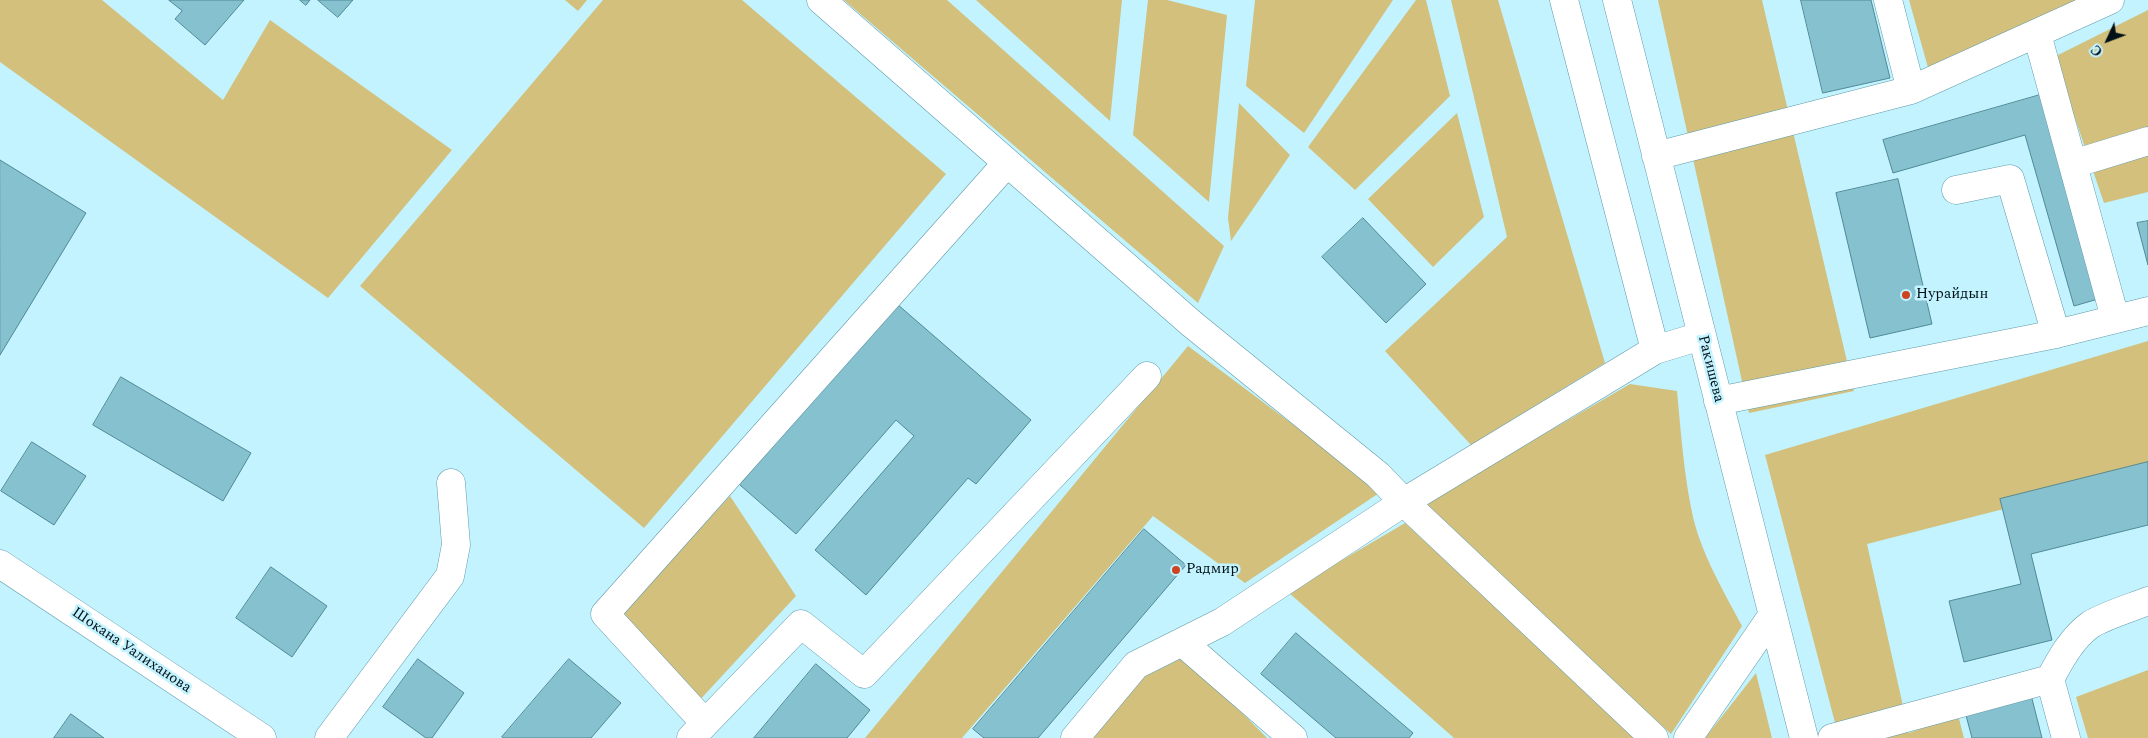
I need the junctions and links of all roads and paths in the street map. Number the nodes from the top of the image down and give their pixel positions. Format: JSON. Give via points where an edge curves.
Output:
{"nodes":[{"id":1,"x":821,"y":0,"type":"edge"},
{"id":2,"x":1564,"y":0,"type":"edge"},
{"id":3,"x":1617,"y":0,"type":"edge"},
{"id":4,"x":1888,"y":0,"type":"edge"},
{"id":5,"x":2110,"y":0,"type":"edge"},
{"id":6,"x":2037,"y":34,"type":"junction"},
{"id":7,"x":1911,"y":90,"type":"junction"},
{"id":8,"x":2148,"y":141,"type":"edge"},
{"id":9,"x":1656,"y":156,"type":"junction"},
{"id":10,"x":1007,"y":163,"type":"junction"},
{"id":11,"x":2072,"y":164,"type":"junction"},
{"id":12,"x":1956,"y":190,"type":"dead end"},
{"id":13,"x":2148,"y":311,"type":"edge"},
{"id":14,"x":2115,"y":318,"type":"junction"},
{"id":15,"x":2056,"y":334,"type":"junction"},
{"id":16,"x":1701,"y":336,"type":"junction"},
{"id":17,"x":1655,"y":350,"type":"junction"},
{"id":18,"x":1147,"y":376,"type":"dead end"},
{"id":19,"x":1718,"y":401,"type":"junction"},
{"id":20,"x":450,"y":483,"type":"dead end"},
{"id":21,"x":1404,"y":502,"type":"junction"},
{"id":22,"x":0,"y":564,"type":"edge"},
{"id":23,"x":2148,"y":601,"type":"edge"},
{"id":24,"x":1772,"y":616,"type":"junction"},
{"id":25,"x":1182,"y":642,"type":"junction"},
{"id":26,"x":2050,"y":679,"type":"junction"},
{"id":27,"x":698,"y":731,"type":"edge"},
{"id":28,"x":262,"y":738,"type":"edge"},
{"id":29,"x":329,"y":738,"type":"edge"},
{"id":30,"x":1075,"y":738,"type":"edge"},
{"id":31,"x":1293,"y":738,"type":"edge"},
{"id":32,"x":1654,"y":738,"type":"edge"},
{"id":33,"x":1688,"y":738,"type":"edge"},
{"id":34,"x":1804,"y":738,"type":"edge"},
{"id":35,"x":1832,"y":738,"type":"edge"},
{"id":36,"x":2066,"y":738,"type":"edge"}],
"edges":[{"from":1,"to":10,"type":"street"},
{"from":2,"to":17,"type":"street"},
{"from":3,"to":9,"type":"street","name":"Ракишева"},
{"from":4,"to":7,"type":"street"},
{"from":5,"to":6,"type":"street"},
{"from":6,"to":7,"type":"street"},
{"from":6,"to":11,"type":"street"},
{"from":7,"to":9,"type":"street"},
{"from":8,"to":11,"type":"street"},
{"from":9,"to":16,"type":"street","name":"Ракишева"},
{"from":10,"to":21,"type":"street","via":[[1192,324],[1378,474]]},
{"from":10,"to":27,"type":"street","via":[[605,614]]},
{"from":11,"to":14,"type":"street"},
{"from":12,"to":15,"type":"street","via":[[2010,179]]},
{"from":13,"to":14,"type":"street"},
{"from":14,"to":15,"type":"street"},
{"from":15,"to":19,"type":"street"},
{"from":16,"to":17,"type":"street"},
{"from":16,"to":19,"type":"street","name":"Ракишева"},
{"from":17,"to":21,"type":"street"},
{"from":18,"to":27,"type":"street","via":[[864,674],[801,624]]},
{"from":19,"to":24,"type":"street","name":"Ракишева"},
{"from":20,"to":29,"type":"street","via":[[456,545],[450,576]]},
{"from":21,"to":25,"type":"street","via":[[1222,622]]},
{"from":21,"to":32,"type":"street"},
{"from":22,"to":28,"type":"street","name":"Шокана Уалиханова"},
{"from":23,"to":26,"type":"street","via":[[2090,624],[2075,640]]},
{"from":24,"to":33,"type":"street"},
{"from":24,"to":34,"type":"street","name":"Ракишева"},
{"from":25,"to":30,"type":"street","via":[[1136,665]]},
{"from":25,"to":31,"type":"street"},
{"from":26,"to":35,"type":"street"},
{"from":26,"to":36,"type":"street"}]}
